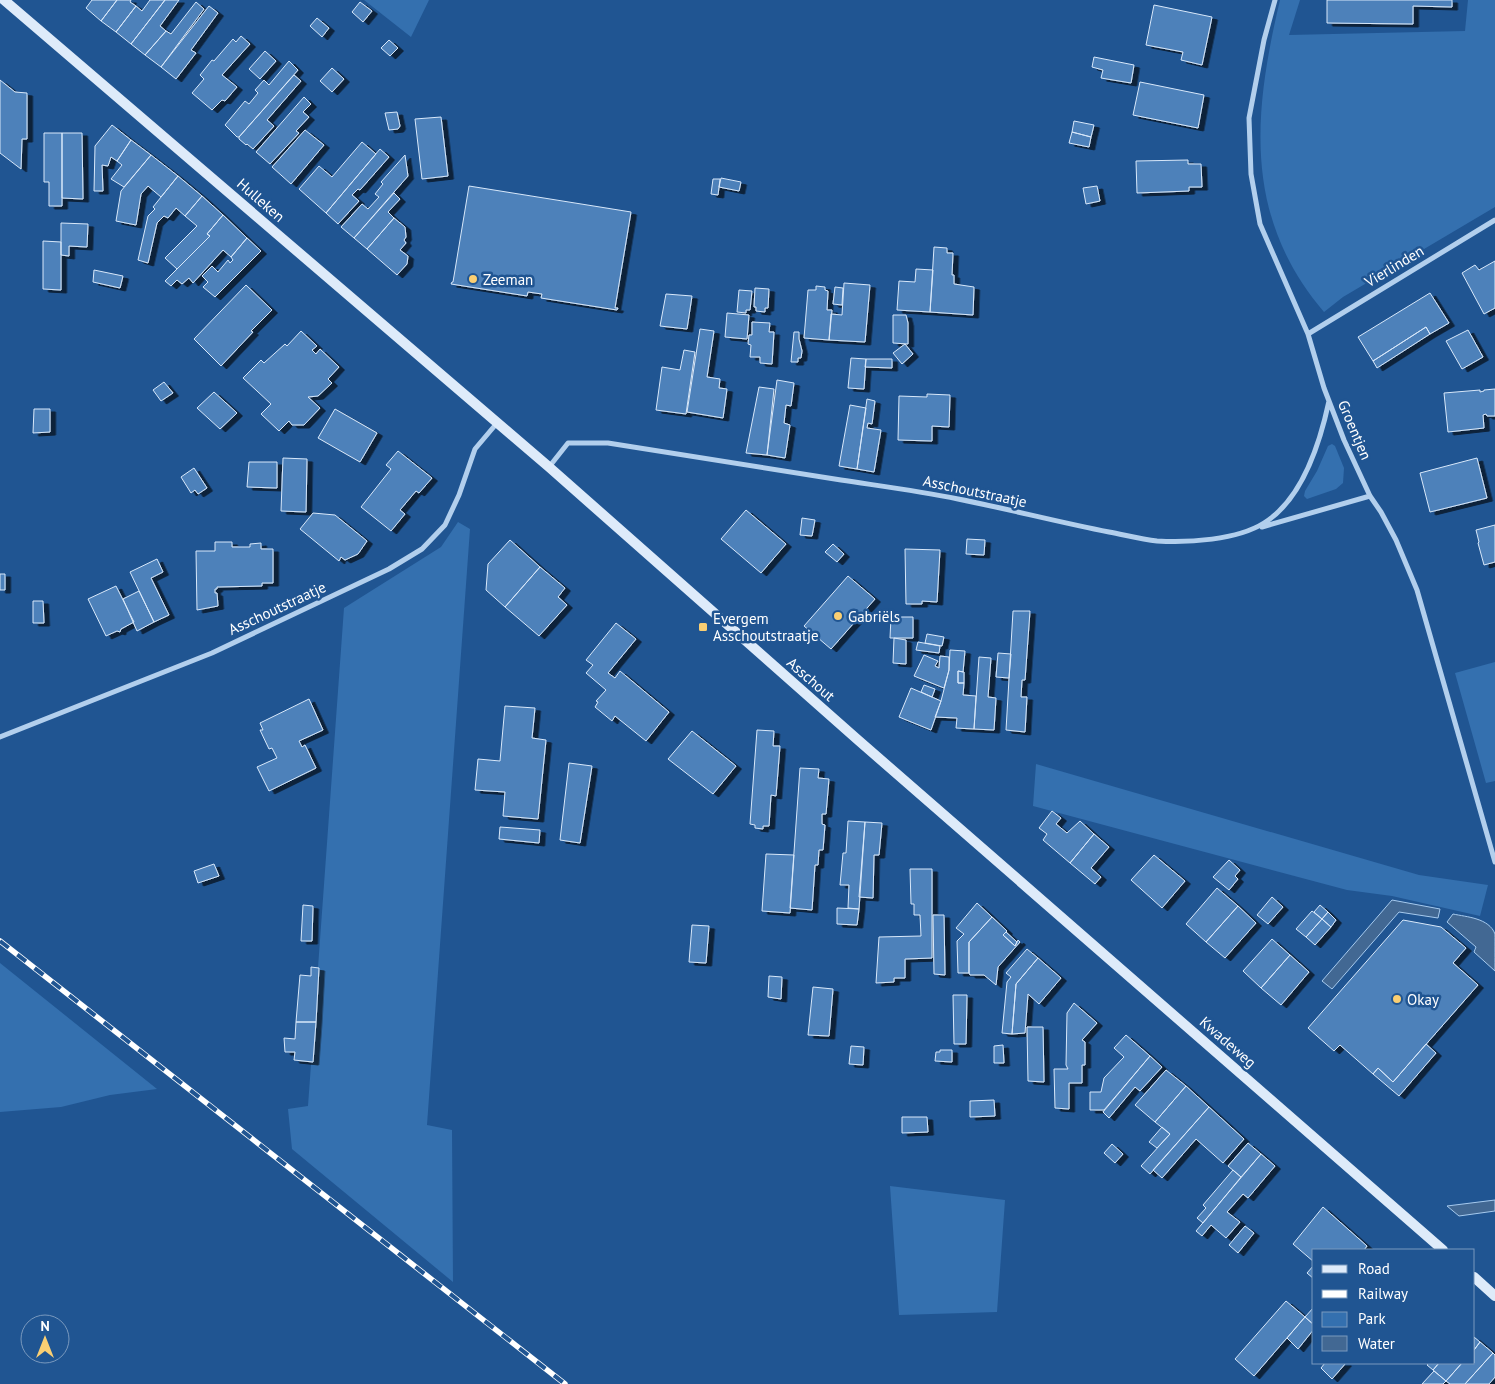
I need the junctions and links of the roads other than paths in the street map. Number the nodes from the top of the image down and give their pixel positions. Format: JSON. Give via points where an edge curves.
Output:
{"nodes":[{"id":1,"x":4,"y":0,"type":"edge"},
{"id":2,"x":1275,"y":0,"type":"edge"},
{"id":3,"x":1495,"y":220,"type":"edge"},
{"id":4,"x":1308,"y":334,"type":"junction"},
{"id":5,"x":1329,"y":400,"type":"junction"},
{"id":6,"x":497,"y":423,"type":"junction"},
{"id":7,"x":549,"y":467,"type":"junction"},
{"id":8,"x":1370,"y":496,"type":"junction"},
{"id":9,"x":1247,"y":531,"type":"junction"},
{"id":10,"x":0,"y":737,"type":"edge"},
{"id":11,"x":993,"y":857,"type":"joint"},
{"id":12,"x":1495,"y":862,"type":"edge"},
{"id":13,"x":1442,"y":1249,"type":"edge"},
{"id":14,"x":1475,"y":1278,"type":"edge"},
{"id":15,"x":1495,"y":1296,"type":"edge"}],
"edges":[{"from":1,"to":6,"type":"main road","name":"Hulleken"},
{"from":2,"to":4,"type":"street","name":"Groentjen","via":[[1249,118],[1251,174],[1260,224]]},
{"from":3,"to":4,"type":"street","name":"Vierlinden"},
{"from":4,"to":5,"type":"street","name":"Groentjen"},
{"from":5,"to":8,"type":"street","name":"Groentjen"},
{"from":5,"to":9,"type":"street","name":"Asschoutstraatje","via":[[1322,433],[1295,492],[1263,524]]},
{"from":6,"to":7,"type":"main road","name":"Asschout"},
{"from":6,"to":10,"type":"street","name":"Asschoutstraatje","via":[[475,449],[445,525],[422,549],[389,569],[212,653]]},
{"from":7,"to":9,"type":"street","name":"Asschoutstraatje","via":[[568,443],[608,444],[957,498],[1155,541],[1191,542]]},
{"from":7,"to":11,"type":"main road","name":"Asschout"},
{"from":8,"to":9,"type":"street"},
{"from":8,"to":12,"type":"street","name":"Groentjen","via":[[1396,540],[1417,590]]},
{"from":11,"to":13,"type":"main road","name":"Kwadeweg"},
{"from":14,"to":15,"type":"main road"}]}
